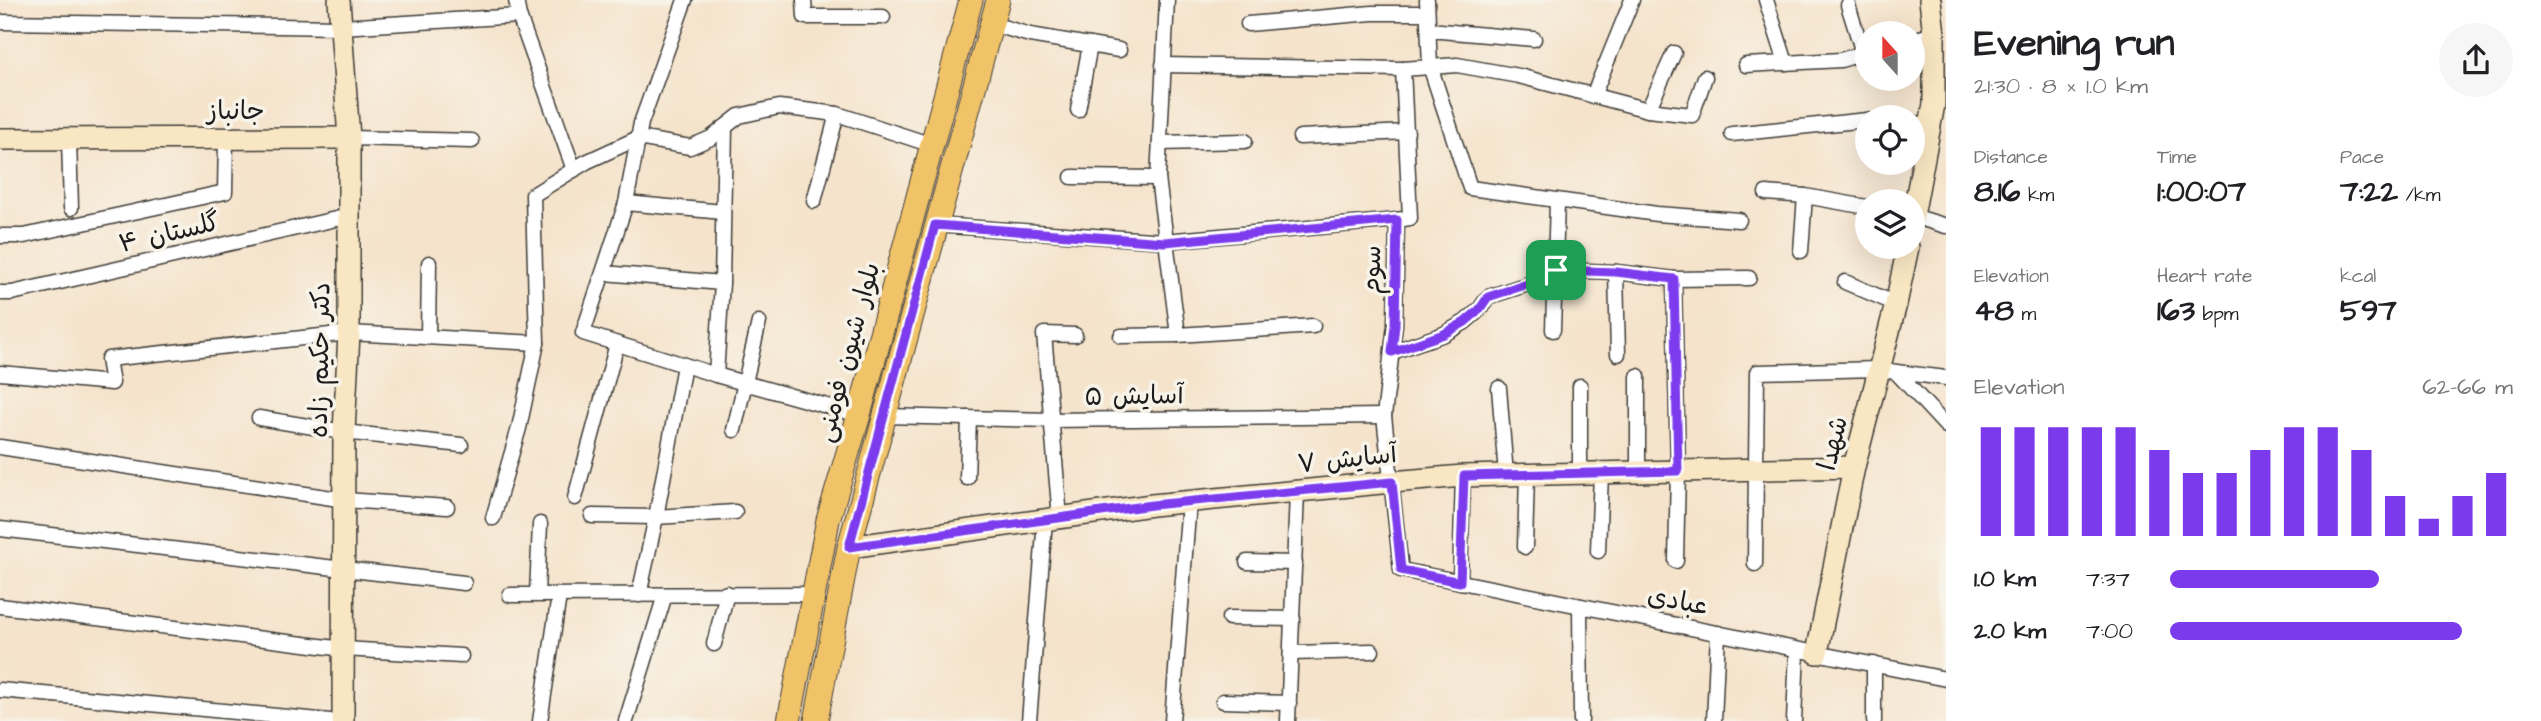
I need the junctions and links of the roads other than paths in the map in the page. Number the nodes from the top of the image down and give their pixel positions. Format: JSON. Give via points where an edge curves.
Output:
{"nodes":[{"id":1,"x":339,"y":0,"type":"edge"},
{"id":2,"x":516,"y":0,"type":"edge"},
{"id":3,"x":685,"y":0,"type":"edge"},
{"id":4,"x":804,"y":0,"type":"edge"},
{"id":5,"x":971,"y":0,"type":"edge"},
{"id":6,"x":998,"y":0,"type":"edge"},
{"id":7,"x":1167,"y":0,"type":"edge"},
{"id":8,"x":1632,"y":0,"type":"edge"},
{"id":9,"x":1766,"y":0,"type":"edge"},
{"id":10,"x":1848,"y":5,"type":"dead end"},
{"id":11,"x":1427,"y":7,"type":"edge"},
{"id":12,"x":519,"y":16,"type":"junction"},
{"id":13,"x":1936,"y":16,"type":"edge"},
{"id":14,"x":883,"y":17,"type":"dead end"},
{"id":15,"x":0,"y":22,"type":"edge"},
{"id":16,"x":992,"y":24,"type":"junction"},
{"id":17,"x":1248,"y":24,"type":"dead end"},
{"id":18,"x":1855,"y":24,"type":"edge"},
{"id":19,"x":341,"y":27,"type":"junction"},
{"id":20,"x":1429,"y":30,"type":"junction"},
{"id":21,"x":1534,"y":39,"type":"dead end"},
{"id":22,"x":1090,"y":45,"type":"junction"},
{"id":23,"x":1119,"y":50,"type":"dead end"},
{"id":24,"x":1674,"y":53,"type":"dead end"},
{"id":25,"x":1855,"y":55,"type":"edge"},
{"id":26,"x":1786,"y":63,"type":"junction"},
{"id":27,"x":1163,"y":65,"type":"junction"},
{"id":28,"x":1746,"y":65,"type":"dead end"},
{"id":29,"x":1430,"y":66,"type":"junction"},
{"id":30,"x":1403,"y":69,"type":"junction"},
{"id":31,"x":1705,"y":78,"type":"dead end"},
{"id":32,"x":1593,"y":96,"type":"junction"},
{"id":33,"x":1078,"y":110,"type":"dead end"},
{"id":34,"x":1648,"y":110,"type":"junction"},
{"id":35,"x":837,"y":114,"type":"junction"},
{"id":36,"x":1925,"y":118,"type":"edge"},
{"id":37,"x":1855,"y":121,"type":"edge"},
{"id":38,"x":725,"y":127,"type":"junction"},
{"id":39,"x":1407,"y":132,"type":"junction"},
{"id":40,"x":1732,"y":135,"type":"dead end"},
{"id":41,"x":1300,"y":137,"type":"dead end"},
{"id":42,"x":226,"y":138,"type":"junction"},
{"id":43,"x":349,"y":138,"type":"junction"},
{"id":44,"x":638,"y":138,"type":"junction"},
{"id":45,"x":0,"y":139,"type":"edge"},
{"id":46,"x":69,"y":139,"type":"junction"},
{"id":47,"x":472,"y":141,"type":"dead end"},
{"id":48,"x":1245,"y":141,"type":"dead end"},
{"id":49,"x":1160,"y":143,"type":"junction"},
{"id":50,"x":932,"y":145,"type":"junction"},
{"id":51,"x":574,"y":170,"type":"junction"},
{"id":52,"x":1072,"y":177,"type":"dead end"},
{"id":53,"x":1158,"y":178,"type":"junction"},
{"id":54,"x":1766,"y":193,"type":"dead end"},
{"id":55,"x":1805,"y":196,"type":"junction"},
{"id":56,"x":814,"y":201,"type":"dead end"},
{"id":57,"x":1557,"y":201,"type":"junction"},
{"id":58,"x":626,"y":203,"type":"junction"},
{"id":59,"x":1855,"y":205,"type":"edge"},
{"id":60,"x":71,"y":208,"type":"dead end"},
{"id":61,"x":723,"y":212,"type":"junction"},
{"id":62,"x":349,"y":216,"type":"junction"},
{"id":63,"x":1397,"y":220,"type":"junction"},
{"id":64,"x":1739,"y":220,"type":"dead end"},
{"id":65,"x":1925,"y":220,"type":"edge"},
{"id":66,"x":935,"y":225,"type":"junction"},
{"id":67,"x":1946,"y":226,"type":"edge"},
{"id":68,"x":0,"y":236,"type":"edge"},
{"id":69,"x":1165,"y":242,"type":"junction"},
{"id":70,"x":1801,"y":251,"type":"dead end"},
{"id":71,"x":1905,"y":259,"type":"edge"},
{"id":72,"x":429,"y":263,"type":"dead end"},
{"id":73,"x":1556,"y":270,"type":"junction"},
{"id":74,"x":1616,"y":272,"type":"junction"},
{"id":75,"x":604,"y":273,"type":"junction"},
{"id":76,"x":1749,"y":278,"type":"dead end"},
{"id":77,"x":1674,"y":279,"type":"junction"},
{"id":78,"x":722,"y":282,"type":"junction"},
{"id":79,"x":1845,"y":282,"type":"dead end"},
{"id":80,"x":0,"y":293,"type":"edge"},
{"id":81,"x":1896,"y":304,"type":"junction"},
{"id":82,"x":759,"y":322,"type":"dead end"},
{"id":83,"x":1313,"y":326,"type":"dead end"},
{"id":84,"x":1553,"y":330,"type":"dead end"},
{"id":85,"x":349,"y":333,"type":"junction"},
{"id":86,"x":1075,"y":335,"type":"dead end"},
{"id":87,"x":1178,"y":335,"type":"junction"},
{"id":88,"x":1121,"y":336,"type":"dead end"},
{"id":89,"x":428,"y":337,"type":"junction"},
{"id":90,"x":537,"y":343,"type":"junction"},
{"id":91,"x":617,"y":344,"type":"junction"},
{"id":92,"x":1392,"y":352,"type":"junction"},
{"id":93,"x":1618,"y":354,"type":"dead end"},
{"id":94,"x":684,"y":365,"type":"junction"},
{"id":95,"x":1888,"y":371,"type":"junction"},
{"id":96,"x":0,"y":373,"type":"edge"},
{"id":97,"x":716,"y":376,"type":"junction"},
{"id":98,"x":1638,"y":376,"type":"dead end"},
{"id":99,"x":1946,"y":378,"type":"edge"},
{"id":100,"x":745,"y":383,"type":"junction"},
{"id":101,"x":1580,"y":386,"type":"dead end"},
{"id":102,"x":1499,"y":388,"type":"dead end"},
{"id":103,"x":859,"y":415,"type":"junction"},
{"id":104,"x":885,"y":416,"type":"junction"},
{"id":105,"x":1384,"y":416,"type":"junction"},
{"id":106,"x":259,"y":418,"type":"dead end"},
{"id":107,"x":969,"y":418,"type":"junction"},
{"id":108,"x":1051,"y":420,"type":"junction"},
{"id":109,"x":1946,"y":426,"type":"edge"},
{"id":110,"x":734,"y":430,"type":"dead end"},
{"id":111,"x":344,"y":432,"type":"junction"},
{"id":112,"x":461,"y":444,"type":"dead end"},
{"id":113,"x":0,"y":447,"type":"edge"},
{"id":114,"x":1854,"y":467,"type":"junction"},
{"id":115,"x":1756,"y":469,"type":"junction"},
{"id":116,"x":1678,"y":471,"type":"junction"},
{"id":117,"x":1638,"y":472,"type":"junction"},
{"id":118,"x":1590,"y":473,"type":"junction"},
{"id":119,"x":1516,"y":475,"type":"junction"},
{"id":120,"x":1464,"y":476,"type":"junction"},
{"id":121,"x":967,"y":478,"type":"dead end"},
{"id":122,"x":1392,"y":482,"type":"junction"},
{"id":123,"x":1297,"y":492,"type":"junction"},
{"id":124,"x":575,"y":498,"type":"dead end"},
{"id":125,"x":345,"y":500,"type":"junction"},
{"id":126,"x":1189,"y":502,"type":"junction"},
{"id":127,"x":447,"y":507,"type":"dead end"},
{"id":128,"x":735,"y":512,"type":"dead end"},
{"id":129,"x":592,"y":516,"type":"dead end"},
{"id":130,"x":656,"y":517,"type":"junction"},
{"id":131,"x":493,"y":518,"type":"dead end"},
{"id":132,"x":1053,"y":519,"type":"junction"},
{"id":133,"x":540,"y":524,"type":"dead end"},
{"id":134,"x":0,"y":529,"type":"edge"},
{"id":135,"x":849,"y":547,"type":"junction"},
{"id":136,"x":1525,"y":547,"type":"dead end"},
{"id":137,"x":1598,"y":551,"type":"dead end"},
{"id":138,"x":1676,"y":561,"type":"dead end"},
{"id":139,"x":1247,"y":562,"type":"dead end"},
{"id":140,"x":1295,"y":563,"type":"junction"},
{"id":141,"x":1755,"y":564,"type":"dead end"},
{"id":142,"x":345,"y":570,"type":"junction"},
{"id":143,"x":1401,"y":570,"type":"joint"},
{"id":144,"x":1460,"y":582,"type":"junction"},
{"id":145,"x":464,"y":583,"type":"dead end"},
{"id":146,"x":727,"y":593,"type":"junction"},
{"id":147,"x":537,"y":594,"type":"junction"},
{"id":148,"x":814,"y":594,"type":"junction"},
{"id":149,"x":510,"y":595,"type":"dead end"},
{"id":150,"x":639,"y":595,"type":"junction"},
{"id":151,"x":665,"y":595,"type":"junction"},
{"id":152,"x":559,"y":596,"type":"junction"},
{"id":153,"x":0,"y":606,"type":"edge"},
{"id":154,"x":1580,"y":606,"type":"junction"},
{"id":155,"x":1229,"y":618,"type":"dead end"},
{"id":156,"x":1293,"y":619,"type":"junction"},
{"id":157,"x":1718,"y":633,"type":"junction"},
{"id":158,"x":714,"y":644,"type":"dead end"},
{"id":159,"x":344,"y":649,"type":"junction"},
{"id":160,"x":1372,"y":651,"type":"dead end"},
{"id":161,"x":1807,"y":651,"type":"junction"},
{"id":162,"x":1291,"y":653,"type":"junction"},
{"id":163,"x":461,"y":656,"type":"dead end"},
{"id":164,"x":1874,"y":664,"type":"junction"},
{"id":165,"x":1946,"y":679,"type":"edge"},
{"id":166,"x":0,"y":690,"type":"edge"},
{"id":167,"x":795,"y":692,"type":"junction"},
{"id":168,"x":1223,"y":701,"type":"dead end"},
{"id":169,"x":1289,"y":703,"type":"junction"},
{"id":170,"x":819,"y":710,"type":"edge"},
{"id":171,"x":330,"y":721,"type":"edge"},
{"id":172,"x":343,"y":721,"type":"edge"},
{"id":173,"x":540,"y":721,"type":"edge"},
{"id":174,"x":626,"y":721,"type":"edge"},
{"id":175,"x":789,"y":721,"type":"edge"},
{"id":176,"x":1029,"y":721,"type":"edge"},
{"id":177,"x":1172,"y":721,"type":"edge"},
{"id":178,"x":1289,"y":721,"type":"edge"},
{"id":179,"x":1581,"y":721,"type":"edge"},
{"id":180,"x":1714,"y":721,"type":"edge"},
{"id":181,"x":1794,"y":721,"type":"edge"},
{"id":182,"x":1874,"y":721,"type":"edge"}],
"edges":[{"from":1,"to":19,"type":"street","name":"دکتر حکیم زاده"},
{"from":2,"to":12,"type":"street"},
{"from":3,"to":44,"type":"street"},
{"from":4,"to":14,"type":"street","via":[[805,17]]},
{"from":5,"to":50,"type":"main road","name":"بلوار شیون فومنی"},
{"from":6,"to":16,"type":"main road","name":"بلوار شیون فومنی"},
{"from":7,"to":27,"type":"street"},
{"from":8,"to":32,"type":"street"},
{"from":9,"to":26,"type":"street"},
{"from":10,"to":18,"type":"street"},
{"from":11,"to":17,"type":"street"},
{"from":11,"to":20,"type":"street"},
{"from":12,"to":19,"type":"street"},
{"from":12,"to":51,"type":"street"},
{"from":13,"to":36,"type":"street","via":[[1934,104]]},
{"from":15,"to":19,"type":"street"},
{"from":16,"to":22,"type":"street"},
{"from":16,"to":66,"type":"main road","name":"بلوار شیون فومنی"},
{"from":19,"to":43,"type":"street","name":"دکتر حکیم زاده"},
{"from":20,"to":21,"type":"street"},
{"from":20,"to":29,"type":"street"},
{"from":22,"to":23,"type":"street"},
{"from":22,"to":33,"type":"street"},
{"from":24,"to":34,"type":"street"},
{"from":25,"to":26,"type":"street"},
{"from":26,"to":28,"type":"street"},
{"from":27,"to":30,"type":"street"},
{"from":27,"to":49,"type":"street"},
{"from":29,"to":30,"type":"street"},
{"from":29,"to":32,"type":"street","via":[[1458,65],[1519,76]]},
{"from":29,"to":57,"type":"street","via":[[1470,188]]},
{"from":30,"to":39,"type":"street","name":"سوم"},
{"from":31,"to":34,"type":"street","via":[[1692,115]]},
{"from":32,"to":34,"type":"street"},
{"from":35,"to":38,"type":"street","via":[[779,107],[739,116]]},
{"from":35,"to":50,"type":"street"},
{"from":35,"to":56,"type":"street"},
{"from":37,"to":40,"type":"street"},
{"from":38,"to":44,"type":"street","via":[[690,146]]},
{"from":38,"to":61,"type":"street"},
{"from":39,"to":41,"type":"street"},
{"from":39,"to":63,"type":"street","name":"سوم","via":[[1409,218]]},
{"from":42,"to":43,"type":"street","name":"جانباز"},
{"from":42,"to":46,"type":"street","name":"جانباز"},
{"from":42,"to":68,"type":"street","via":[[225,192],[24,236]]},
{"from":43,"to":47,"type":"street","name":"جانباز"},
{"from":43,"to":62,"type":"street","name":"دکتر حکیم زاده"},
{"from":44,"to":51,"type":"street"},
{"from":44,"to":58,"type":"street"},
{"from":45,"to":46,"type":"street","name":"جانباز"},
{"from":46,"to":60,"type":"street"},
{"from":48,"to":49,"type":"street"},
{"from":49,"to":53,"type":"street"},
{"from":50,"to":103,"type":"main road","name":"بلوار شیون فومنی"},
{"from":51,"to":90,"type":"street","via":[[533,195]]},
{"from":52,"to":53,"type":"street"},
{"from":53,"to":69,"type":"street"},
{"from":54,"to":55,"type":"street"},
{"from":55,"to":59,"type":"street"},
{"from":55,"to":70,"type":"street"},
{"from":57,"to":64,"type":"street"},
{"from":57,"to":73,"type":"street"},
{"from":58,"to":61,"type":"street"},
{"from":58,"to":75,"type":"street"},
{"from":61,"to":78,"type":"street"},
{"from":62,"to":80,"type":"street","name":"گلستان ۴"},
{"from":62,"to":85,"type":"street","name":"دکتر حکیم زاده"},
{"from":63,"to":69,"type":"street"},
{"from":63,"to":92,"type":"street","name":"سوم"},
{"from":65,"to":67,"type":"street"},
{"from":66,"to":69,"type":"street"},
{"from":66,"to":104,"type":"main road","name":"بلوار شیون فومنی"},
{"from":69,"to":87,"type":"street"},
{"from":71,"to":81,"type":"street","name":"شهدا"},
{"from":72,"to":89,"type":"street"},
{"from":73,"to":74,"type":"street"},
{"from":73,"to":84,"type":"street"},
{"from":73,"to":92,"type":"street","via":[[1546,278],[1488,297],[1465,322],[1444,334]]},
{"from":74,"to":77,"type":"street"},
{"from":74,"to":93,"type":"street"},
{"from":75,"to":78,"type":"street"},
{"from":75,"to":91,"type":"street","via":[[583,333]]},
{"from":76,"to":77,"type":"street"},
{"from":77,"to":116,"type":"street"},
{"from":78,"to":97,"type":"street"},
{"from":79,"to":81,"type":"street"},
{"from":81,"to":95,"type":"street","name":"شهدا"},
{"from":82,"to":100,"type":"street"},
{"from":83,"to":87,"type":"street"},
{"from":85,"to":89,"type":"street"},
{"from":85,"to":96,"type":"street","via":[[108,359],[112,383]]},
{"from":85,"to":111,"type":"street","name":"دکتر حکیم زاده"},
{"from":86,"to":108,"type":"street","via":[[1044,334]]},
{"from":87,"to":88,"type":"street"},
{"from":89,"to":90,"type":"street"},
{"from":90,"to":131,"type":"street"},
{"from":91,"to":94,"type":"street"},
{"from":91,"to":124,"type":"street"},
{"from":92,"to":105,"type":"street","name":"سوم"},
{"from":94,"to":97,"type":"street"},
{"from":94,"to":130,"type":"street"},
{"from":95,"to":99,"type":"street"},
{"from":95,"to":109,"type":"street"},
{"from":95,"to":114,"type":"street","name":"شهدا"},
{"from":95,"to":115,"type":"street","via":[[1757,372]]},
{"from":97,"to":100,"type":"street"},
{"from":98,"to":117,"type":"street"},
{"from":100,"to":103,"type":"street"},
{"from":100,"to":110,"type":"street"},
{"from":101,"to":118,"type":"street"},
{"from":102,"to":119,"type":"street"},
{"from":103,"to":148,"type":"main road","name":"بلوار شیون فومنی","via":[[828,520]]},
{"from":104,"to":107,"type":"street","name":"آسایش ۵"},
{"from":104,"to":135,"type":"main road","name":"بلوار شیون فومنی"},
{"from":105,"to":108,"type":"street","name":"آسایش ۵"},
{"from":105,"to":122,"type":"street","name":"سوم"},
{"from":106,"to":111,"type":"street"},
{"from":107,"to":108,"type":"street","name":"آسایش ۵"},
{"from":107,"to":121,"type":"street"},
{"from":108,"to":132,"type":"street"},
{"from":111,"to":112,"type":"street"},
{"from":111,"to":125,"type":"street","name":"دکتر حکیم زاده"},
{"from":113,"to":125,"type":"street"},
{"from":114,"to":115,"type":"street","name":"آسایش ۷"},
{"from":114,"to":161,"type":"street","name":"شهدا"},
{"from":115,"to":116,"type":"street","name":"آسایش ۷"},
{"from":115,"to":141,"type":"street"},
{"from":116,"to":117,"type":"street","name":"آسایش ۷"},
{"from":116,"to":138,"type":"street"},
{"from":117,"to":118,"type":"street","name":"آسایش ۷"},
{"from":118,"to":119,"type":"street","name":"آسایش ۷"},
{"from":118,"to":137,"type":"street"},
{"from":119,"to":120,"type":"street","name":"آسایش ۷"},
{"from":119,"to":136,"type":"street"},
{"from":120,"to":122,"type":"street","name":"آسایش ۷"},
{"from":120,"to":144,"type":"street"},
{"from":122,"to":123,"type":"street","name":"آسایش ۷"},
{"from":122,"to":143,"type":"street","name":"سوم"},
{"from":123,"to":126,"type":"street","name":"آسایش ۷"},
{"from":123,"to":140,"type":"street"},
{"from":125,"to":127,"type":"street"},
{"from":125,"to":142,"type":"street","name":"دکتر حکیم زاده"},
{"from":126,"to":132,"type":"street","name":"آسایش ۷"},
{"from":126,"to":177,"type":"street"},
{"from":128,"to":130,"type":"street"},
{"from":129,"to":130,"type":"street"},
{"from":130,"to":150,"type":"street"},
{"from":132,"to":135,"type":"street","name":"آسایش ۷"},
{"from":132,"to":176,"type":"street"},
{"from":133,"to":147,"type":"street"},
{"from":134,"to":142,"type":"street"},
{"from":135,"to":170,"type":"main road","name":"بلوار شیون فومنی"},
{"from":139,"to":140,"type":"street"},
{"from":140,"to":156,"type":"street"},
{"from":142,"to":145,"type":"street"},
{"from":142,"to":159,"type":"street","name":"دکتر حکیم زاده"},
{"from":143,"to":144,"type":"street","name":"عبادی"},
{"from":144,"to":154,"type":"street","name":"عبادی"},
{"from":146,"to":148,"type":"street"},
{"from":146,"to":151,"type":"street"},
{"from":146,"to":158,"type":"street"},
{"from":147,"to":149,"type":"street"},
{"from":147,"to":152,"type":"street"},
{"from":148,"to":167,"type":"main road","name":"بلوار شیون فومنی"},
{"from":150,"to":151,"type":"street"},
{"from":150,"to":152,"type":"street"},
{"from":151,"to":174,"type":"street"},
{"from":152,"to":173,"type":"street"},
{"from":153,"to":159,"type":"street"},
{"from":154,"to":157,"type":"street","name":"عبادی"},
{"from":154,"to":179,"type":"street"},
{"from":155,"to":156,"type":"street"},
{"from":156,"to":162,"type":"street"},
{"from":157,"to":161,"type":"street","name":"عبادی"},
{"from":157,"to":180,"type":"street"},
{"from":159,"to":163,"type":"street"},
{"from":159,"to":172,"type":"street","name":"دکتر حکیم زاده"},
{"from":160,"to":162,"type":"street"},
{"from":161,"to":164,"type":"street","name":"عبادی"},
{"from":161,"to":181,"type":"street"},
{"from":162,"to":169,"type":"street"},
{"from":164,"to":165,"type":"street","name":"عبادی"},
{"from":164,"to":182,"type":"street"},
{"from":166,"to":171,"type":"street"},
{"from":167,"to":170,"type":"main road"},
{"from":167,"to":175,"type":"main road","name":"بلوار شیون فومنی"},
{"from":168,"to":169,"type":"street"},
{"from":169,"to":178,"type":"street"}]}
